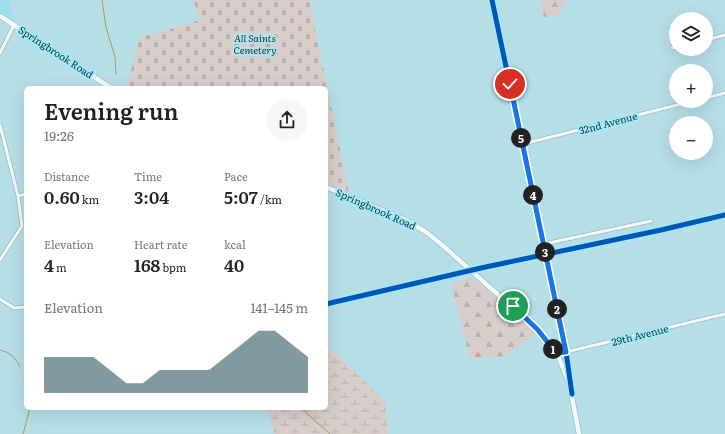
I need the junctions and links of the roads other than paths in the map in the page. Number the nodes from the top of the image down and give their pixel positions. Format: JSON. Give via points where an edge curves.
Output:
{"nodes":[{"id":1,"x":492,"y":0,"type":"edge"},
{"id":2,"x":0,"y":16,"type":"edge"},
{"id":3,"x":14,"y":25,"type":"junction"},
{"id":4,"x":725,"y":35,"type":"edge"},
{"id":5,"x":713,"y":38,"type":"edge"},
{"id":6,"x":0,"y":53,"type":"edge"},
{"id":7,"x":108,"y":86,"type":"edge"},
{"id":8,"x":725,"y":93,"type":"edge"},
{"id":9,"x":713,"y":96,"type":"edge"},
{"id":10,"x":669,"y":107,"type":"edge"},
{"id":11,"x":0,"y":125,"type":"edge"},
{"id":12,"x":523,"y":144,"type":"junction"},
{"id":13,"x":328,"y":188,"type":"edge"},
{"id":14,"x":24,"y":194,"type":"edge"},
{"id":15,"x":18,"y":196,"type":"junction"},
{"id":16,"x":652,"y":221,"type":"dead end"},
{"id":17,"x":544,"y":244,"type":"junction"},
{"id":18,"x":0,"y":260,"type":"edge"},
{"id":19,"x":0,"y":299,"type":"edge"},
{"id":20,"x":24,"y":307,"type":"edge"},
{"id":21,"x":725,"y":314,"type":"edge"},
{"id":22,"x":566,"y":352,"type":"junction"},
{"id":23,"x":556,"y":353,"type":"junction"},
{"id":24,"x":572,"y":394,"type":"junction"},
{"id":25,"x":580,"y":434,"type":"edge"}],
"edges":[{"from":1,"to":12,"type":"street"},
{"from":2,"to":3,"type":"street","name":"Springbrook Road"},
{"from":3,"to":6,"type":"street"},
{"from":3,"to":7,"type":"street","name":"Springbrook Road"},
{"from":4,"to":5,"type":"street"},
{"from":8,"to":9,"type":"street"},
{"from":10,"to":12,"type":"street","name":"32nd Avenue"},
{"from":11,"to":15,"type":"street"},
{"from":12,"to":17,"type":"street"},
{"from":13,"to":23,"type":"street","name":"Springbrook Road","via":[[404,219],[426,232],[531,323]]},
{"from":14,"to":15,"type":"street"},
{"from":15,"to":18,"type":"street","via":[[22,226]]},
{"from":16,"to":17,"type":"street"},
{"from":17,"to":22,"type":"street"},
{"from":19,"to":20,"type":"street","via":[[14,308]]},
{"from":21,"to":22,"type":"street","name":"29th Avenue"},
{"from":22,"to":23,"type":"street","name":"29th Avenue"},
{"from":22,"to":24,"type":"street"},
{"from":23,"to":24,"type":"street","name":"Springbrook Road"},
{"from":24,"to":25,"type":"street","name":"Springbrook Road"}]}
